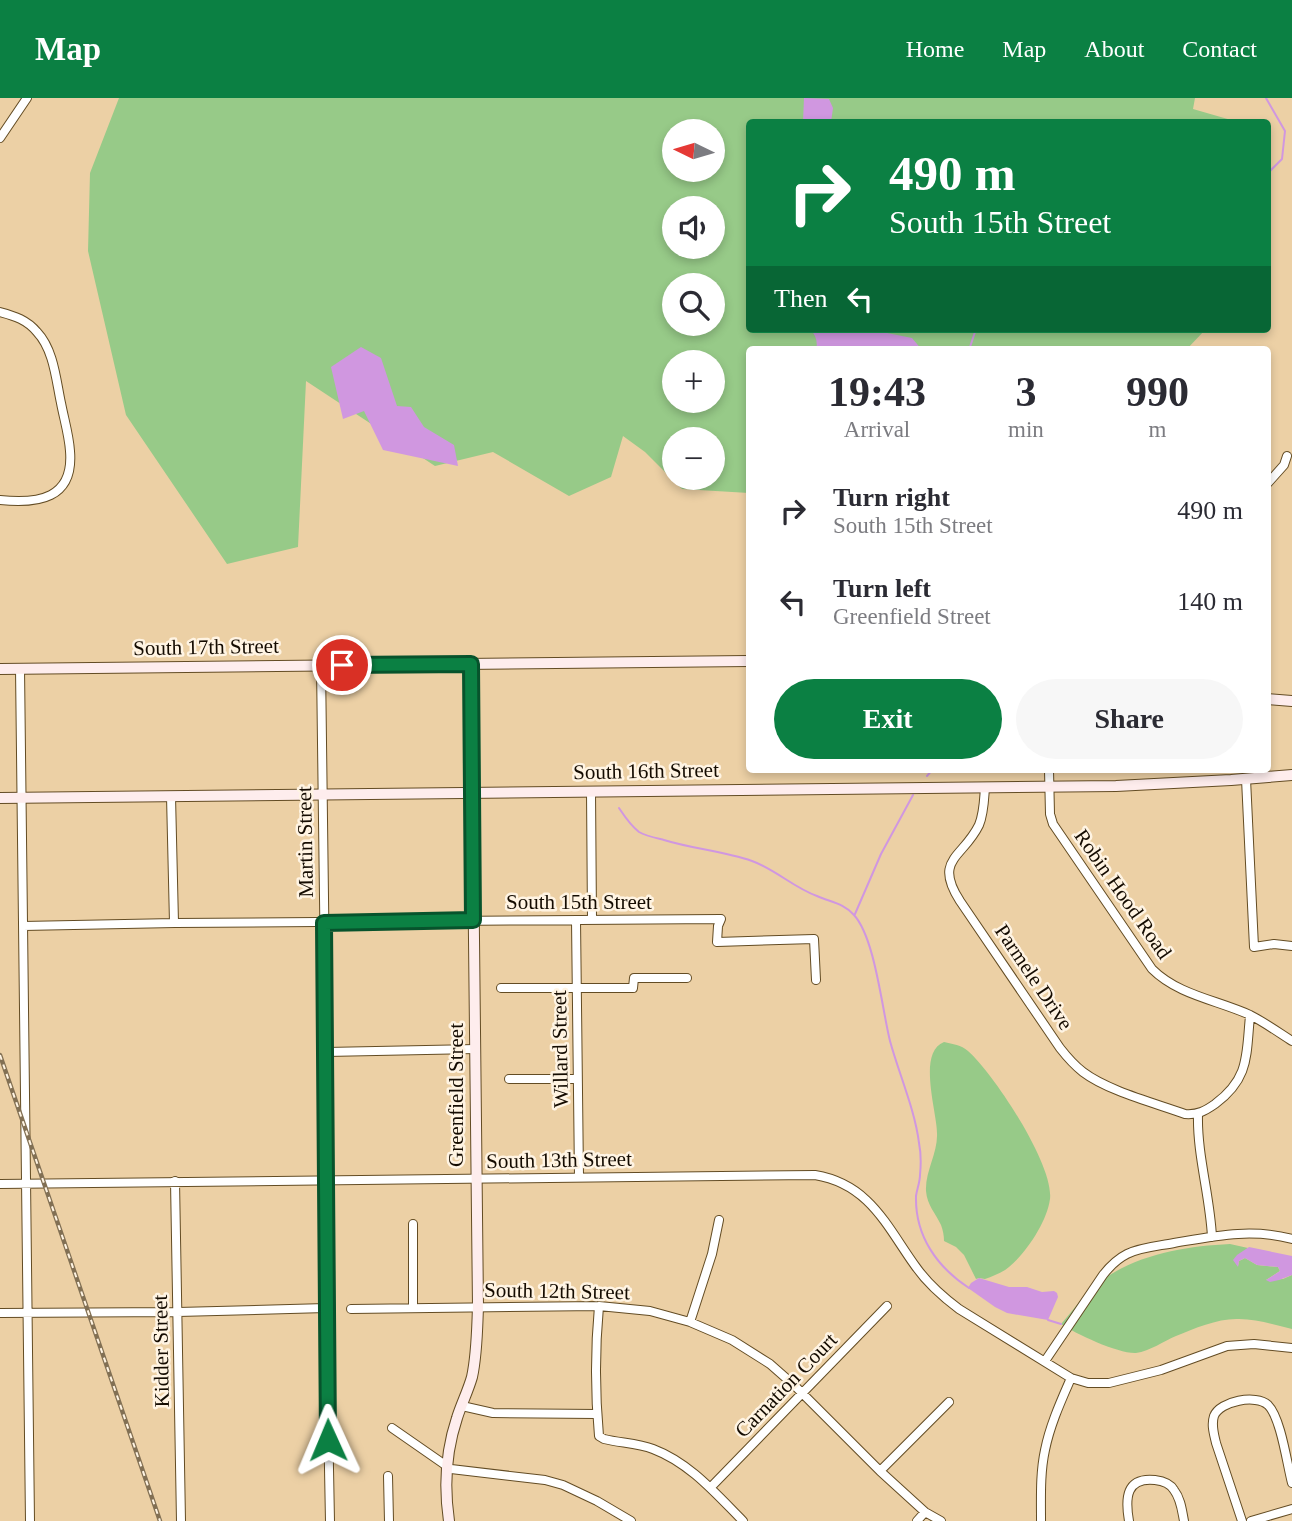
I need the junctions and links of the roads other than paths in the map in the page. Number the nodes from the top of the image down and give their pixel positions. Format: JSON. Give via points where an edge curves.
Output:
{"nodes":[{"id":1,"x":27,"y":98,"type":"edge"},
{"id":2,"x":0,"y":138,"type":"edge"},
{"id":3,"x":0,"y":312,"type":"edge"},
{"id":4,"x":1287,"y":456,"type":"dead end"},
{"id":5,"x":1271,"y":480,"type":"edge"},
{"id":6,"x":0,"y":500,"type":"edge"},
{"id":7,"x":746,"y":661,"type":"edge"},
{"id":8,"x":471,"y":664,"type":"junction"},
{"id":9,"x":321,"y":665,"type":"junction"},
{"id":10,"x":0,"y":668,"type":"edge"},
{"id":11,"x":20,"y":668,"type":"junction"},
{"id":12,"x":1271,"y":699,"type":"edge"},
{"id":13,"x":1292,"y":701,"type":"edge"},
{"id":14,"x":1049,"y":773,"type":"edge"},
{"id":15,"x":1292,"y":775,"type":"edge"},
{"id":16,"x":1246,"y":779,"type":"junction"},
{"id":17,"x":1049,"y":786,"type":"junction"},
{"id":18,"x":985,"y":787,"type":"junction"},
{"id":19,"x":591,"y":791,"type":"junction"},
{"id":20,"x":473,"y":793,"type":"junction"},
{"id":21,"x":321,"y":794,"type":"junction"},
{"id":22,"x":171,"y":796,"type":"junction"},
{"id":23,"x":22,"y":797,"type":"junction"},
{"id":24,"x":0,"y":798,"type":"edge"},
{"id":25,"x":473,"y":920,"type":"junction"},
{"id":26,"x":576,"y":920,"type":"junction"},
{"id":27,"x":592,"y":920,"type":"junction"},
{"id":28,"x":174,"y":923,"type":"junction"},
{"id":29,"x":324,"y":923,"type":"junction"},
{"id":30,"x":23,"y":926,"type":"junction"},
{"id":31,"x":1292,"y":947,"type":"edge"},
{"id":32,"x":687,"y":978,"type":"dead end"},
{"id":33,"x":816,"y":980,"type":"dead end"},
{"id":34,"x":577,"y":987,"type":"junction"},
{"id":35,"x":501,"y":988,"type":"dead end"},
{"id":36,"x":1250,"y":1016,"type":"junction"},
{"id":37,"x":1292,"y":1041,"type":"edge"},
{"id":38,"x":476,"y":1049,"type":"junction"},
{"id":39,"x":326,"y":1052,"type":"junction"},
{"id":40,"x":509,"y":1079,"type":"dead end"},
{"id":41,"x":578,"y":1079,"type":"junction"},
{"id":42,"x":1198,"y":1115,"type":"junction"},
{"id":43,"x":579,"y":1177,"type":"junction"},
{"id":44,"x":476,"y":1178,"type":"junction"},
{"id":45,"x":326,"y":1180,"type":"junction"},
{"id":46,"x":175,"y":1181,"type":"junction"},
{"id":47,"x":26,"y":1183,"type":"junction"},
{"id":48,"x":0,"y":1184,"type":"edge"},
{"id":49,"x":719,"y":1220,"type":"dead end"},
{"id":50,"x":413,"y":1224,"type":"dead end"},
{"id":51,"x":1212,"y":1237,"type":"junction"},
{"id":52,"x":1292,"y":1239,"type":"edge"},
{"id":53,"x":599,"y":1306,"type":"junction"},
{"id":54,"x":887,"y":1306,"type":"dead end"},
{"id":55,"x":478,"y":1307,"type":"junction"},
{"id":56,"x":326,"y":1308,"type":"junction"},
{"id":57,"x":413,"y":1308,"type":"junction"},
{"id":58,"x":351,"y":1309,"type":"dead end"},
{"id":59,"x":0,"y":1312,"type":"edge"},
{"id":60,"x":27,"y":1312,"type":"junction"},
{"id":61,"x":178,"y":1312,"type":"junction"},
{"id":62,"x":690,"y":1322,"type":"junction"},
{"id":63,"x":1292,"y":1348,"type":"edge"},
{"id":64,"x":1045,"y":1361,"type":"junction"},
{"id":65,"x":1071,"y":1378,"type":"junction"},
{"id":66,"x":802,"y":1394,"type":"junction"},
{"id":67,"x":949,"y":1402,"type":"dead end"},
{"id":68,"x":461,"y":1406,"type":"junction"},
{"id":69,"x":597,"y":1414,"type":"junction"},
{"id":70,"x":392,"y":1428,"type":"dead end"},
{"id":71,"x":448,"y":1466,"type":"junction"},
{"id":72,"x":880,"y":1471,"type":"junction"},
{"id":73,"x":388,"y":1476,"type":"dead end"},
{"id":74,"x":1292,"y":1483,"type":"edge"},
{"id":75,"x":710,"y":1488,"type":"junction"},
{"id":76,"x":1292,"y":1509,"type":"edge"},
{"id":77,"x":925,"y":1512,"type":"junction"},
{"id":78,"x":30,"y":1521,"type":"edge"},
{"id":79,"x":181,"y":1521,"type":"edge"},
{"id":80,"x":330,"y":1521,"type":"edge"},
{"id":81,"x":389,"y":1521,"type":"edge"},
{"id":82,"x":449,"y":1521,"type":"edge"},
{"id":83,"x":631,"y":1521,"type":"edge"},
{"id":84,"x":743,"y":1521,"type":"edge"},
{"id":85,"x":917,"y":1521,"type":"edge"},
{"id":86,"x":941,"y":1521,"type":"edge"},
{"id":87,"x":1041,"y":1521,"type":"edge"},
{"id":88,"x":1129,"y":1521,"type":"edge"},
{"id":89,"x":1184,"y":1521,"type":"edge"},
{"id":90,"x":1242,"y":1521,"type":"edge"},
{"id":91,"x":1251,"y":1521,"type":"edge"}],
"edges":[{"from":1,"to":2,"type":"street"},
{"from":3,"to":6,"type":"street","via":[[29,324],[43,339],[71,452],[68,474],[53,494],[31,502]]},
{"from":4,"to":5,"type":"street"},
{"from":7,"to":8,"type":"main road","name":"South 17th Street"},
{"from":8,"to":9,"type":"main road","name":"South 17th Street"},
{"from":8,"to":20,"type":"main road","name":"Greenfield Street"},
{"from":9,"to":11,"type":"main road","name":"South 17th Street"},
{"from":9,"to":21,"type":"street","name":"Martin Street"},
{"from":10,"to":11,"type":"main road","name":"South 17th Street"},
{"from":11,"to":23,"type":"street"},
{"from":12,"to":13,"type":"main road"},
{"from":14,"to":17,"type":"street","name":"Robin Hood Road"},
{"from":15,"to":16,"type":"main road","name":"South 16th Street"},
{"from":16,"to":17,"type":"main road","name":"South 16th Street"},
{"from":16,"to":31,"type":"street","via":[[1254,947]]},
{"from":17,"to":18,"type":"main road","name":"South 16th Street"},
{"from":17,"to":36,"type":"street","name":"Robin Hood Road","via":[[1054,824],[1152,968],[1175,986]]},
{"from":18,"to":19,"type":"main road","name":"South 16th Street"},
{"from":18,"to":42,"type":"street","name":"Parmele Drive","via":[[980,823],[949,869],[950,884],[960,901],[1074,1065],[1113,1088]]},
{"from":19,"to":20,"type":"main road","name":"South 16th Street"},
{"from":19,"to":27,"type":"street"},
{"from":20,"to":21,"type":"main road","name":"South 16th Street"},
{"from":20,"to":25,"type":"main road","name":"Greenfield Street"},
{"from":21,"to":22,"type":"main road","name":"South 16th Street"},
{"from":21,"to":29,"type":"street","name":"Martin Street"},
{"from":22,"to":23,"type":"main road","name":"South 16th Street"},
{"from":22,"to":28,"type":"street"},
{"from":23,"to":24,"type":"main road","name":"South 16th Street"},
{"from":23,"to":30,"type":"street"},
{"from":25,"to":26,"type":"street","name":"South 15th Street"},
{"from":25,"to":29,"type":"street","name":"South 15th Street"},
{"from":25,"to":38,"type":"main road","name":"Greenfield Street"},
{"from":26,"to":27,"type":"street","name":"South 15th Street"},
{"from":26,"to":34,"type":"street","name":"Willard Street"},
{"from":27,"to":33,"type":"street","name":"South 15th Street","via":[[721,919],[717,942],[814,939]]},
{"from":28,"to":29,"type":"street","name":"South 15th Street"},
{"from":28,"to":30,"type":"street","name":"South 15th Street"},
{"from":29,"to":39,"type":"street","name":"Martin Street"},
{"from":30,"to":47,"type":"street"},
{"from":32,"to":34,"type":"street","via":[[634,978],[634,988]]},
{"from":34,"to":35,"type":"street"},
{"from":34,"to":41,"type":"street","name":"Willard Street"},
{"from":36,"to":37,"type":"street","name":"Robin Hood Road"},
{"from":36,"to":42,"type":"street","via":[[1237,1084]]},
{"from":38,"to":39,"type":"street"},
{"from":38,"to":44,"type":"main road","name":"Greenfield Street"},
{"from":39,"to":45,"type":"street","name":"Martin Street"},
{"from":40,"to":41,"type":"street"},
{"from":41,"to":43,"type":"street","name":"Willard Street"},
{"from":42,"to":51,"type":"street"},
{"from":43,"to":44,"type":"street","name":"South 13th Street"},
{"from":43,"to":64,"type":"street","name":"South 13th Street","via":[[804,1175],[843,1183],[875,1208],[916,1267],[944,1297]]},
{"from":44,"to":45,"type":"street","name":"South 13th Street"},
{"from":44,"to":55,"type":"main road","name":"Greenfield Street"},
{"from":45,"to":46,"type":"street","name":"South 13th Street"},
{"from":45,"to":56,"type":"street","name":"Martin Street"},
{"from":46,"to":47,"type":"street","name":"South 13th Street"},
{"from":46,"to":61,"type":"street","name":"Kidder Street"},
{"from":47,"to":48,"type":"street","name":"South 13th Street"},
{"from":47,"to":60,"type":"street"},
{"from":49,"to":62,"type":"street"},
{"from":50,"to":57,"type":"street"},
{"from":51,"to":52,"type":"street","via":[[1265,1233]]},
{"from":51,"to":64,"type":"street","via":[[1131,1252],[1118,1259]]},
{"from":53,"to":55,"type":"street","name":"South 12th Street"},
{"from":53,"to":62,"type":"street","name":"South 12th Street","via":[[650,1311]]},
{"from":53,"to":69,"type":"street"},
{"from":54,"to":66,"type":"street","name":"Carnation Court"},
{"from":55,"to":57,"type":"street","name":"South 12th Street"},
{"from":55,"to":68,"type":"main road","name":"Greenfield Street","via":[[475,1363]]},
{"from":56,"to":61,"type":"street"},
{"from":56,"to":80,"type":"street","name":"Martin Street"},
{"from":57,"to":58,"type":"street","name":"South 12th Street"},
{"from":59,"to":60,"type":"street"},
{"from":60,"to":61,"type":"street"},
{"from":60,"to":78,"type":"street"},
{"from":61,"to":79,"type":"street","name":"Kidder Street"},
{"from":62,"to":66,"type":"street","name":"South 12th Street","via":[[748,1349]]},
{"from":63,"to":65,"type":"street","via":[[1227,1346],[1109,1383],[1088,1384]]},
{"from":64,"to":65,"type":"street","name":"South 13th Street"},
{"from":65,"to":87,"type":"street","via":[[1045,1447]]},
{"from":66,"to":72,"type":"street","name":"South 12th Street"},
{"from":66,"to":75,"type":"street","name":"Carnation Court"},
{"from":67,"to":72,"type":"street"},
{"from":68,"to":69,"type":"street","via":[[493,1413]]},
{"from":68,"to":71,"type":"main road","name":"Greenfield Street"},
{"from":69,"to":75,"type":"street","via":[[601,1438],[669,1457]]},
{"from":70,"to":71,"type":"street"},
{"from":71,"to":82,"type":"main road","name":"Greenfield Street"},
{"from":71,"to":83,"type":"street","via":[[563,1485]]},
{"from":72,"to":77,"type":"street","name":"South 12th Street"},
{"from":73,"to":81,"type":"street"},
{"from":74,"to":90,"type":"street","via":[[1279,1425],[1268,1406],[1248,1399],[1221,1408],[1215,1413],[1213,1431]]},
{"from":75,"to":84,"type":"street"},
{"from":76,"to":91,"type":"street"},
{"from":77,"to":85,"type":"street"},
{"from":77,"to":86,"type":"street","name":"South 12th Street"},
{"from":88,"to":89,"type":"street","via":[[1127,1502],[1131,1489],[1141,1480],[1166,1482],[1172,1487]]}]}
